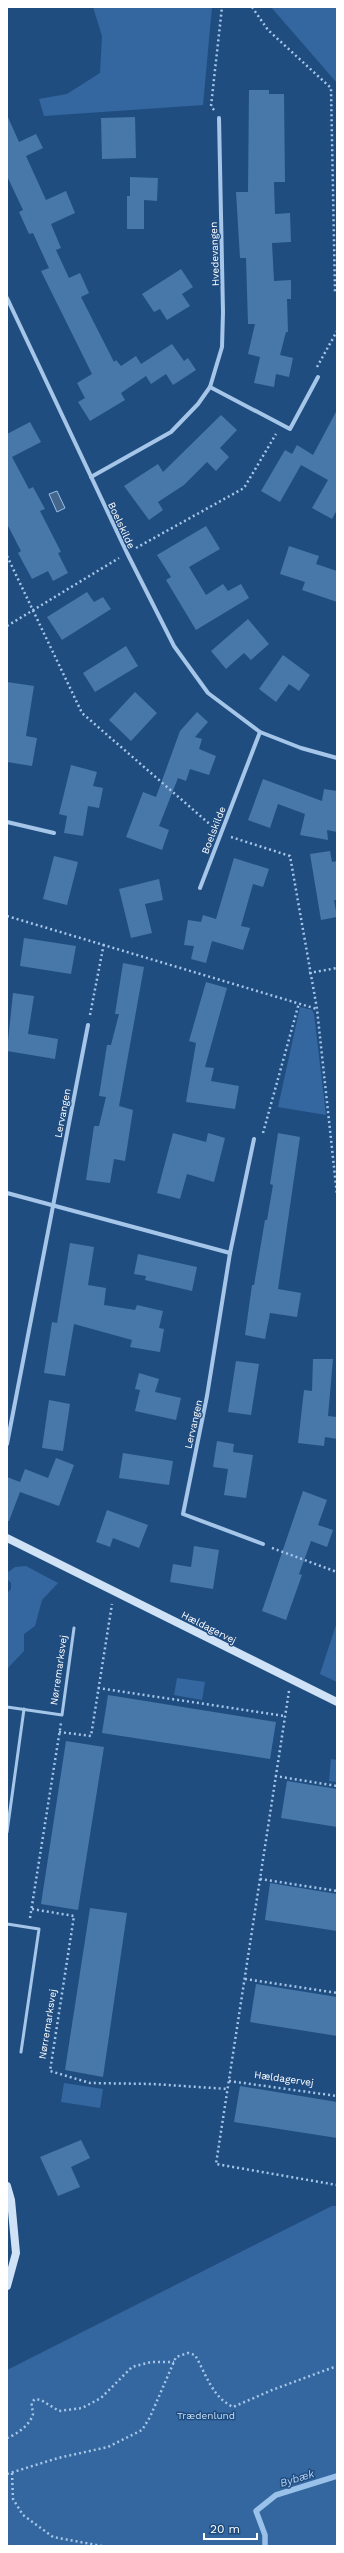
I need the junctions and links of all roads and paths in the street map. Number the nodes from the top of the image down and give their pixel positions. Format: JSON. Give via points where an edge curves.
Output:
{"nodes":[{"id":1,"x":222,"y":7,"type":"edge"},
{"id":2,"x":252,"y":7,"type":"edge"},
{"id":3,"x":219,"y":118,"type":"joint"},
{"id":4,"x":337,"y":293,"type":"edge"},
{"id":5,"x":7,"y":298,"type":"edge"},
{"id":6,"x":337,"y":331,"type":"edge"},
{"id":7,"x":318,"y":377,"type":"joint"},
{"id":8,"x":210,"y":387,"type":"junction"},
{"id":9,"x":282,"y":425,"type":"junction"},
{"id":10,"x":91,"y":477,"type":"junction"},
{"id":11,"x":127,"y":553,"type":"junction"},
{"id":12,"x":7,"y":626,"type":"edge"},
{"id":13,"x":260,"y":732,"type":"junction"},
{"id":14,"x":337,"y":758,"type":"edge"},
{"id":15,"x":7,"y":822,"type":"edge"},
{"id":16,"x":54,"y":833,"type":"dead end"},
{"id":17,"x":200,"y":888,"type":"dead end"},
{"id":18,"x":7,"y":916,"type":"edge"},
{"id":19,"x":104,"y":943,"type":"junction"},
{"id":20,"x":337,"y":968,"type":"edge"},
{"id":21,"x":309,"y":973,"type":"dead end"},
{"id":22,"x":299,"y":1003,"type":"junction"},
{"id":23,"x":317,"y":1009,"type":"dead end"},
{"id":24,"x":88,"y":1024,"type":"joint"},
{"id":25,"x":254,"y":1138,"type":"joint"},
{"id":26,"x":7,"y":1193,"type":"edge"},
{"id":27,"x":53,"y":1205,"type":"junction"},
{"id":28,"x":230,"y":1253,"type":"junction"},
{"id":29,"x":7,"y":1444,"type":"edge"},
{"id":30,"x":7,"y":1538,"type":"edge"},
{"id":31,"x":263,"y":1544,"type":"joint"},
{"id":32,"x":337,"y":1572,"type":"edge"},
{"id":33,"x":118,"y":1593,"type":"junction"},
{"id":34,"x":74,"y":1628,"type":"dead end"},
{"id":35,"x":291,"y":1680,"type":"junction"},
{"id":36,"x":98,"y":1688,"type":"junction"},
{"id":37,"x":337,"y":1702,"type":"edge"},
{"id":38,"x":7,"y":1707,"type":"edge"},
{"id":39,"x":24,"y":1710,"type":"junction"},
{"id":40,"x":62,"y":1715,"type":"junction"},
{"id":41,"x":285,"y":1716,"type":"junction"},
{"id":42,"x":59,"y":1732,"type":"junction"},
{"id":43,"x":275,"y":1776,"type":"junction"},
{"id":44,"x":337,"y":1786,"type":"edge"},
{"id":45,"x":7,"y":1832,"type":"edge"},
{"id":46,"x":260,"y":1879,"type":"junction"},
{"id":47,"x":337,"y":1890,"type":"edge"},
{"id":48,"x":32,"y":1909,"type":"junction"},
{"id":49,"x":7,"y":1924,"type":"edge"},
{"id":50,"x":29,"y":1928,"type":"junction"},
{"id":51,"x":244,"y":1979,"type":"junction"},
{"id":52,"x":337,"y":1993,"type":"edge"},
{"id":53,"x":21,"y":2052,"type":"dead end"},
{"id":54,"x":229,"y":2080,"type":"junction"},
{"id":55,"x":228,"y":2089,"type":"junction"},
{"id":56,"x":337,"y":2096,"type":"edge"},
{"id":57,"x":337,"y":2184,"type":"edge"},
{"id":58,"x":7,"y":2186,"type":"edge"},
{"id":59,"x":7,"y":2286,"type":"edge"},
{"id":60,"x":174,"y":2362,"type":"junction"},
{"id":61,"x":337,"y":2366,"type":"edge"},
{"id":62,"x":7,"y":2438,"type":"edge"},
{"id":63,"x":12,"y":2473,"type":"junction"},
{"id":64,"x":7,"y":2474,"type":"edge"},
{"id":65,"x":102,"y":2546,"type":"edge"}],
"edges":[{"from":1,"to":3,"type":"path","via":[[211,106]]},
{"from":2,"to":4,"type":"path","via":[[268,30],[331,88]]},
{"from":3,"to":8,"type":"street","name":"Hvedevangen","via":[[222,347]]},
{"from":5,"to":10,"type":"street","name":"Boelskilde"},
{"from":6,"to":7,"type":"path","via":[[316,366]]},
{"from":7,"to":9,"type":"street","via":[[290,429]]},
{"from":8,"to":9,"type":"street"},
{"from":8,"to":10,"type":"street","name":"Hvedevangen","via":[[198,404],[171,432]]},
{"from":9,"to":11,"type":"path","via":[[244,488]]},
{"from":10,"to":11,"type":"street","name":"Boelskilde"},
{"from":11,"to":12,"type":"path"},
{"from":11,"to":13,"type":"street","name":"Boelskilde","via":[[174,646],[195,676],[208,693]]},
{"from":13,"to":14,"type":"street","name":"Boelskilde","via":[[301,748]]},
{"from":13,"to":17,"type":"street","name":"Boelskilde"},
{"from":15,"to":16,"type":"street"},
{"from":18,"to":19,"type":"path"},
{"from":19,"to":22,"type":"path"},
{"from":19,"to":24,"type":"path"},
{"from":20,"to":21,"type":"path"},
{"from":22,"to":23,"type":"path"},
{"from":22,"to":25,"type":"path","via":[[264,1132]]},
{"from":24,"to":27,"type":"street","name":"Lervangen"},
{"from":25,"to":28,"type":"street","name":"Lervangen"},
{"from":26,"to":27,"type":"street"},
{"from":27,"to":28,"type":"street"},
{"from":27,"to":29,"type":"street","name":"Lervangen"},
{"from":28,"to":31,"type":"street","name":"Lervangen","via":[[218,1336],[183,1514]]},
{"from":30,"to":33,"type":"street","name":"Hældagervej"},
{"from":31,"to":32,"type":"path"},
{"from":33,"to":35,"type":"street","name":"Hældagervej"},
{"from":33,"to":36,"type":"path","via":[[112,1604]]},
{"from":34,"to":40,"type":"lane","name":"Nørremarksvej"},
{"from":35,"to":37,"type":"street","name":"Hældagervej"},
{"from":35,"to":41,"type":"path"},
{"from":36,"to":41,"type":"path"},
{"from":36,"to":42,"type":"path","via":[[91,1736]]},
{"from":38,"to":39,"type":"lane","name":"Nørremarksvej"},
{"from":39,"to":40,"type":"lane","name":"Nørremarksvej"},
{"from":39,"to":45,"type":"lane"},
{"from":40,"to":42,"type":"path","name":"Nørremarksvej"},
{"from":41,"to":43,"type":"path"},
{"from":42,"to":48,"type":"path","name":"Nørremarksvej"},
{"from":43,"to":44,"type":"path"},
{"from":43,"to":46,"type":"path"},
{"from":46,"to":47,"type":"path"},
{"from":46,"to":51,"type":"path"},
{"from":48,"to":50,"type":"path","name":"Nørremarksvej"},
{"from":48,"to":55,"type":"path","name":"Nørremarksvej","via":[[74,1916],[50,2071],[90,2083]]},
{"from":49,"to":50,"type":"lane"},
{"from":50,"to":53,"type":"lane","via":[[39,1929]]},
{"from":51,"to":52,"type":"path"},
{"from":51,"to":54,"type":"path"},
{"from":54,"to":55,"type":"path"},
{"from":54,"to":56,"type":"path","name":"Hældagervej"},
{"from":55,"to":57,"type":"path","via":[[216,2164]]},
{"from":58,"to":59,"type":"street","via":[[16,2253]]},
{"from":60,"to":61,"type":"path","via":[[182,2354],[195,2355],[208,2382],[225,2403],[233,2407]]},
{"from":60,"to":62,"type":"path","via":[[151,2362],[132,2367],[101,2398],[82,2408],[59,2411],[35,2399],[29,2421],[21,2430]]},
{"from":60,"to":63,"type":"path","via":[[142,2430],[108,2447],[58,2458]]},
{"from":63,"to":64,"type":"path"},
{"from":63,"to":65,"type":"path","via":[[13,2499],[23,2515],[53,2537]]}]}
